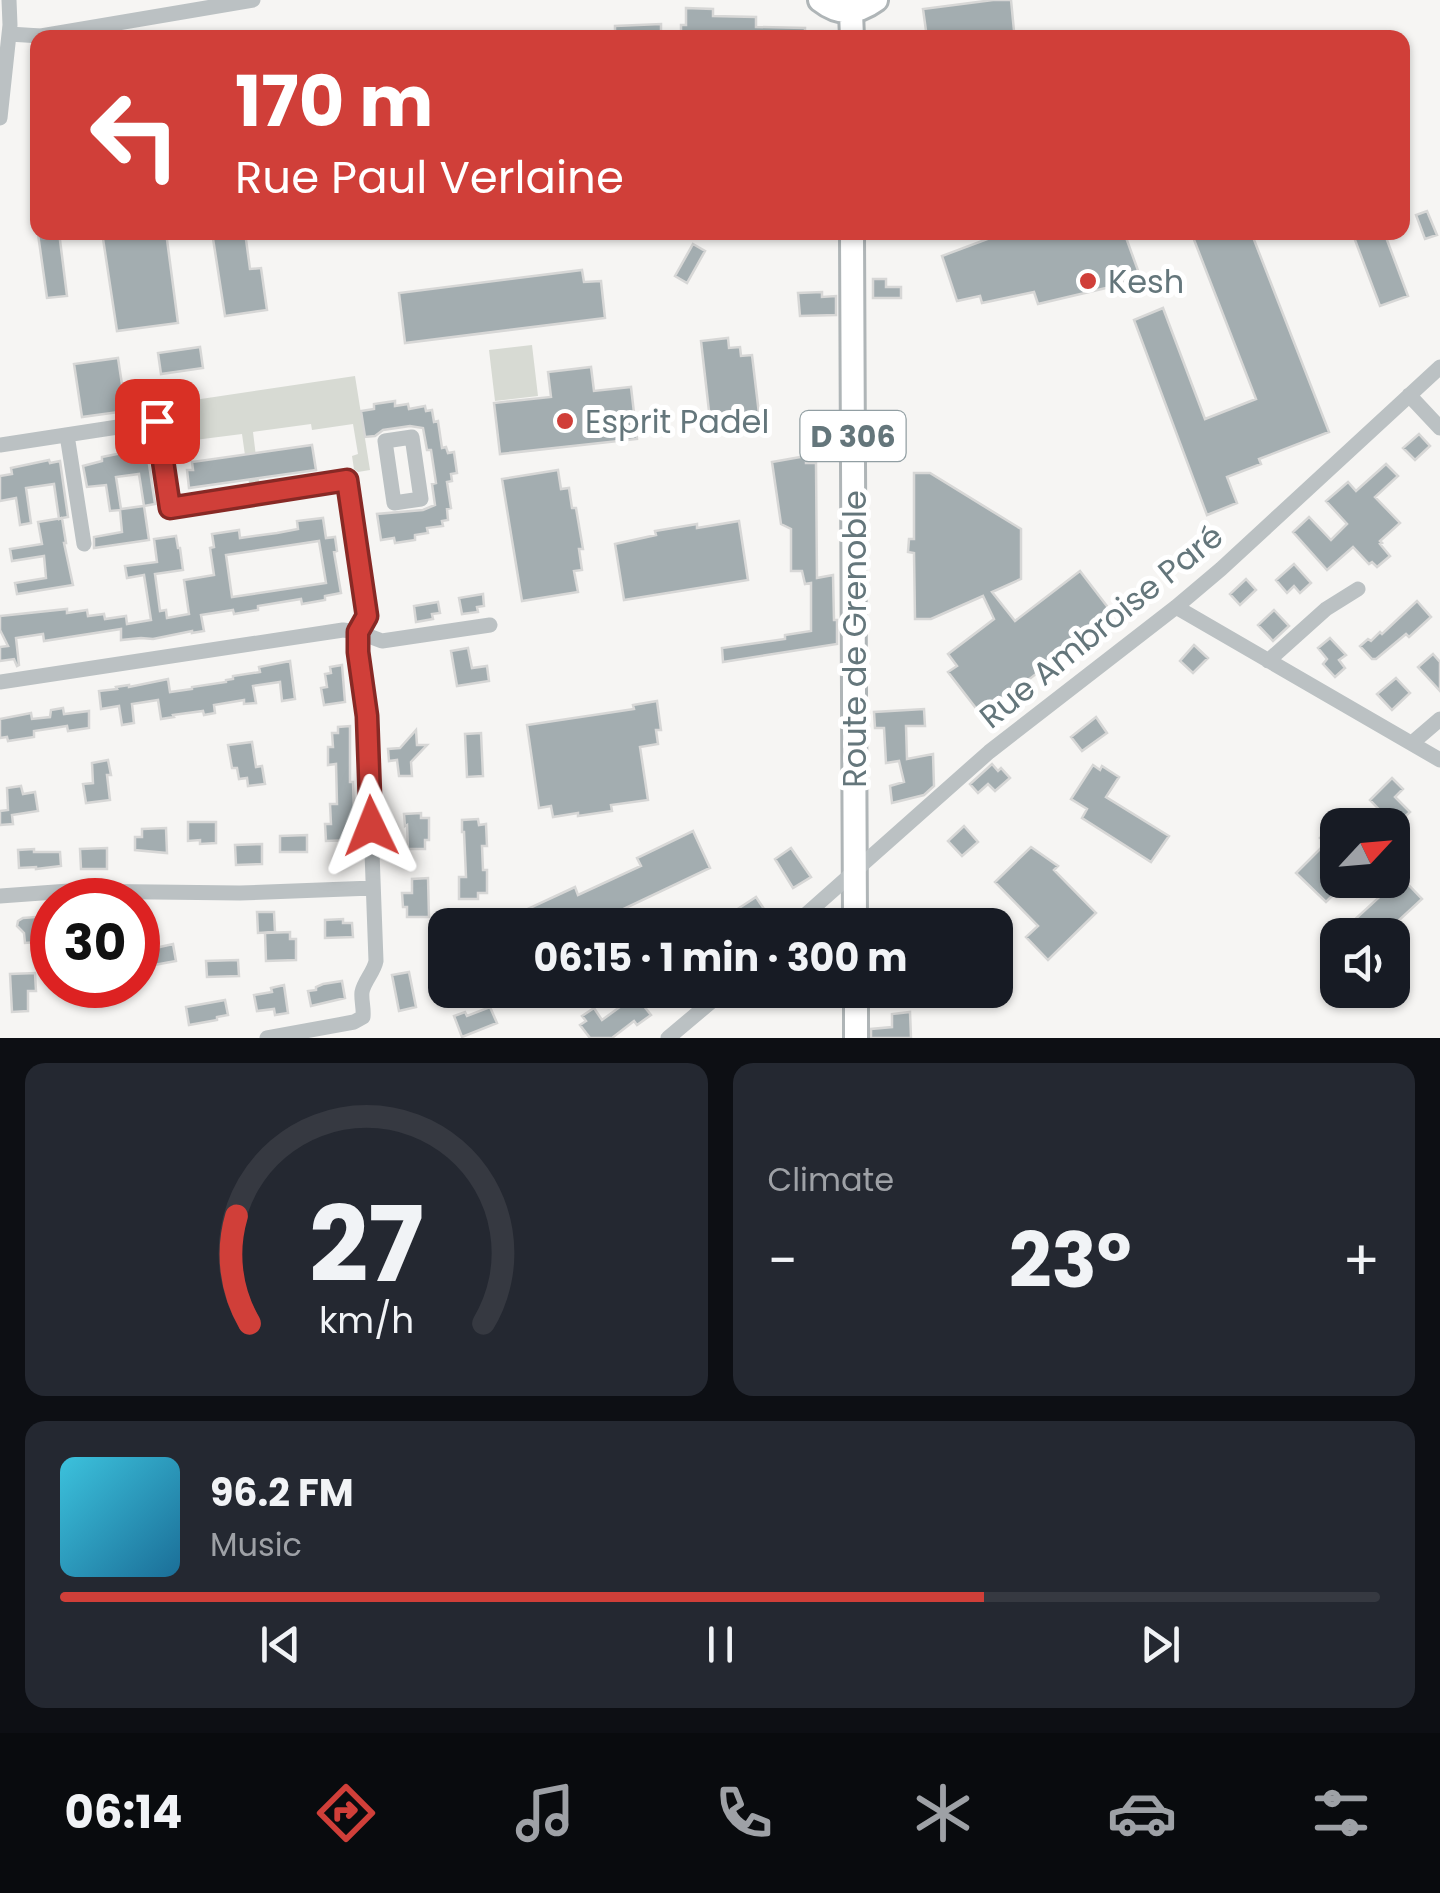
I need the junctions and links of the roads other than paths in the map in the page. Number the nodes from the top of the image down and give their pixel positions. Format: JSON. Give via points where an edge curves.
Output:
{"nodes":[{"id":1,"x":8,"y":0,"type":"edge"},
{"id":2,"x":253,"y":0,"type":"edge"},
{"id":3,"x":820,"y":0,"type":"edge"},
{"id":4,"x":876,"y":0,"type":"edge"},
{"id":5,"x":850,"y":12,"type":"junction"},
{"id":6,"x":76,"y":30,"type":"edge"},
{"id":7,"x":851,"y":30,"type":"edge"},
{"id":8,"x":8,"y":34,"type":"junction"},
{"id":9,"x":30,"y":35,"type":"edge"},
{"id":10,"x":0,"y":118,"type":"edge"},
{"id":11,"x":852,"y":240,"type":"edge"},
{"id":12,"x":1440,"y":367,"type":"edge"},
{"id":13,"x":1409,"y":395,"type":"junction"},
{"id":14,"x":1440,"y":428,"type":"edge"},
{"id":15,"x":67,"y":434,"type":"junction"},
{"id":16,"x":0,"y":444,"type":"edge"},
{"id":17,"x":84,"y":544,"type":"dead end"},
{"id":18,"x":1358,"y":589,"type":"dead end"},
{"id":19,"x":1176,"y":607,"type":"junction"},
{"id":20,"x":490,"y":625,"type":"dead end"},
{"id":21,"x":358,"y":632,"type":"junction"},
{"id":22,"x":1268,"y":661,"type":"junction"},
{"id":23,"x":0,"y":682,"type":"edge"},
{"id":24,"x":1440,"y":718,"type":"edge"},
{"id":25,"x":1412,"y":744,"type":"junction"},
{"id":26,"x":1440,"y":760,"type":"edge"},
{"id":27,"x":855,"y":869,"type":"junction"},
{"id":28,"x":373,"y":888,"type":"junction"},
{"id":29,"x":0,"y":896,"type":"edge"},
{"id":30,"x":813,"y":908,"type":"edge"},
{"id":31,"x":855,"y":908,"type":"edge"},
{"id":32,"x":704,"y":1008,"type":"edge"},
{"id":33,"x":856,"y":1008,"type":"edge"},
{"id":34,"x":267,"y":1038,"type":"edge"},
{"id":35,"x":668,"y":1038,"type":"edge"},
{"id":36,"x":856,"y":1038,"type":"edge"}],
"edges":[{"from":1,"to":8,"type":"street"},
{"from":2,"to":6,"type":"street"},
{"from":3,"to":5,"type":"main road"},
{"from":4,"to":5,"type":"main road"},
{"from":5,"to":7,"type":"main road"},
{"from":8,"to":9,"type":"street"},
{"from":8,"to":10,"type":"street"},
{"from":11,"to":27,"type":"main road","name":"Route de Grenoble","number":"D 306"},
{"from":12,"to":13,"type":"street","name":"Rue Ambroise Paré"},
{"from":13,"to":14,"type":"street"},
{"from":13,"to":19,"type":"street","name":"Rue Ambroise Paré"},
{"from":15,"to":16,"type":"street"},
{"from":15,"to":17,"type":"street"},
{"from":15,"to":21,"type":"street","via":[[157,421],[170,508],[347,480],[367,616]]},
{"from":18,"to":22,"type":"street"},
{"from":19,"to":22,"type":"street"},
{"from":19,"to":27,"type":"street","name":"Rue Ambroise Paré","via":[[989,752]]},
{"from":20,"to":21,"type":"street","via":[[382,641]]},
{"from":21,"to":23,"type":"street"},
{"from":21,"to":28,"type":"street"},
{"from":22,"to":25,"type":"street"},
{"from":24,"to":25,"type":"street"},
{"from":25,"to":26,"type":"street"},
{"from":27,"to":30,"type":"street","name":"Rue Ambroise Paré"},
{"from":27,"to":31,"type":"main road","name":"Route de Grenoble","number":"D 306"},
{"from":28,"to":29,"type":"street"},
{"from":28,"to":34,"type":"street","via":[[376,960],[362,990],[363,1017]]},
{"from":32,"to":35,"type":"street"},
{"from":33,"to":36,"type":"main road"}]}
